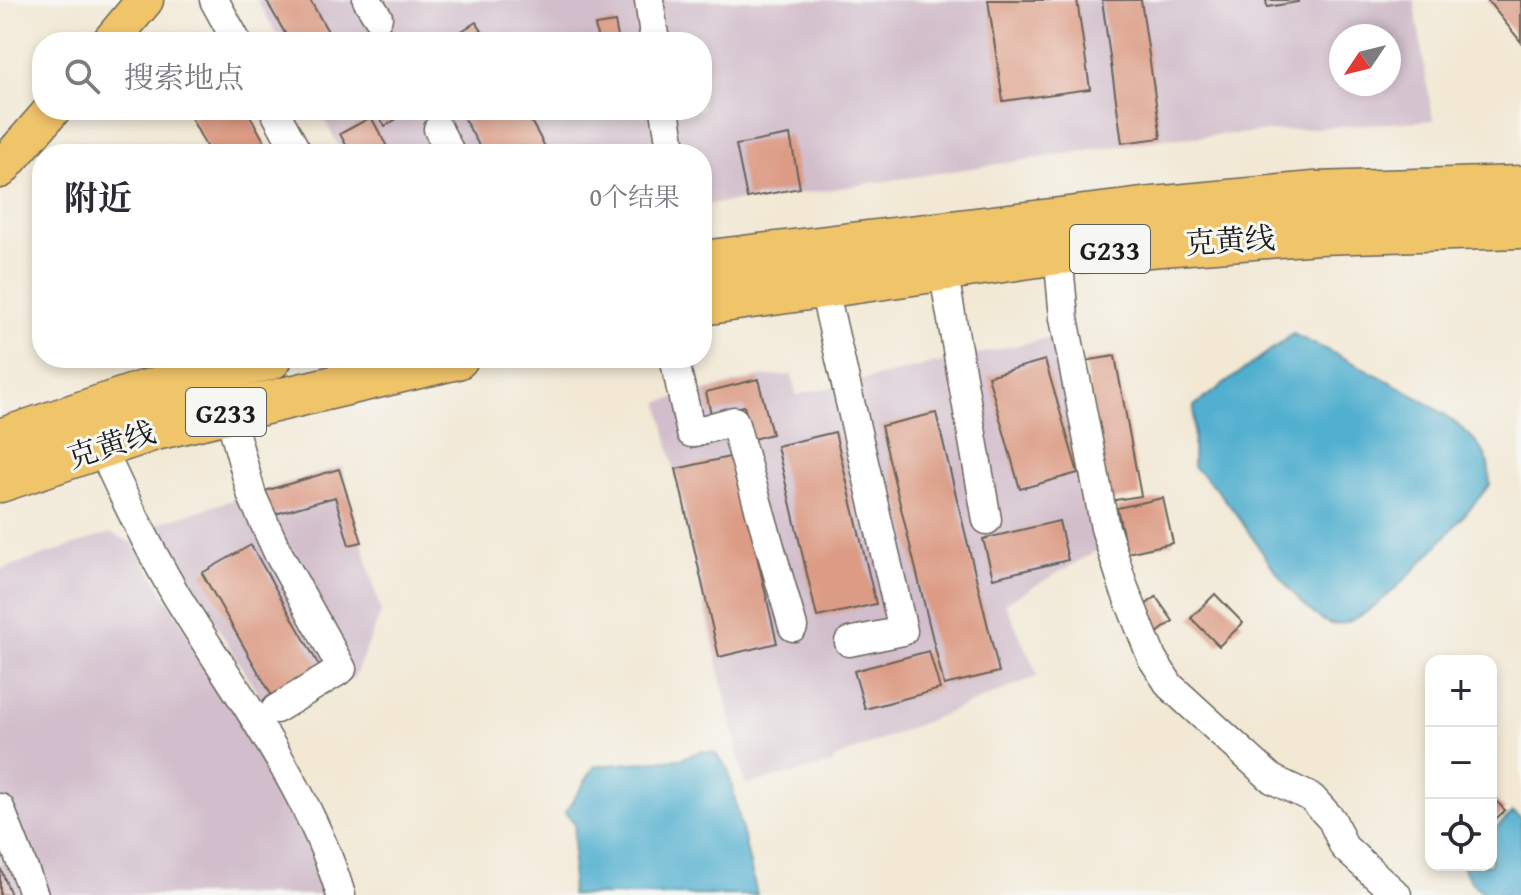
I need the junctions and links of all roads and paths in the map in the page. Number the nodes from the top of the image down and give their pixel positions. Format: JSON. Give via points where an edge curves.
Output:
{"nodes":[{"id":1,"x":145,"y":0,"type":"edge"},
{"id":2,"x":214,"y":0,"type":"edge"},
{"id":3,"x":649,"y":0,"type":"edge"},
{"id":4,"x":118,"y":32,"type":"edge"},
{"id":5,"x":232,"y":32,"type":"edge"},
{"id":6,"x":654,"y":32,"type":"edge"},
{"id":7,"x":43,"y":120,"type":"edge"},
{"id":8,"x":279,"y":120,"type":"edge"},
{"id":9,"x":667,"y":120,"type":"edge"},
{"id":10,"x":293,"y":144,"type":"edge"},
{"id":11,"x":670,"y":144,"type":"edge"},
{"id":12,"x":0,"y":170,"type":"edge"},
{"id":13,"x":1521,"y":187,"type":"edge"},
{"id":14,"x":1521,"y":227,"type":"edge"},
{"id":15,"x":1058,"y":253,"type":"junction"},
{"id":16,"x":712,"y":261,"type":"edge"},
{"id":17,"x":943,"y":269,"type":"junction"},
{"id":18,"x":823,"y":285,"type":"junction"},
{"id":19,"x":712,"y":302,"type":"edge"},
{"id":20,"x":233,"y":368,"type":"edge"},
{"id":21,"x":415,"y":368,"type":"edge"},
{"id":22,"x":676,"y":368,"type":"edge"},
{"id":23,"x":229,"y":412,"type":"junction"},
{"id":24,"x":0,"y":440,"type":"edge"},
{"id":25,"x":101,"y":447,"type":"junction"},
{"id":26,"x":0,"y":481,"type":"edge"},
{"id":27,"x":987,"y":520,"type":"dead end"},
{"id":28,"x":793,"y":627,"type":"dead end"},
{"id":29,"x":849,"y":642,"type":"dead end"},
{"id":30,"x":276,"y":709,"type":"dead end"},
{"id":31,"x":0,"y":808,"type":"edge"},
{"id":32,"x":34,"y":895,"type":"edge"},
{"id":33,"x":341,"y":895,"type":"edge"},
{"id":34,"x":1397,"y":895,"type":"edge"}],
"edges":[{"from":1,"to":4,"type":"main road"},
{"from":2,"to":5,"type":"street"},
{"from":3,"to":6,"type":"street"},
{"from":7,"to":12,"type":"main road"},
{"from":8,"to":10,"type":"street"},
{"from":9,"to":11,"type":"street"},
{"from":13,"to":16,"type":"highway","name":"克黄线","number":"G233","via":[[1267,198]]},
{"from":14,"to":15,"type":"highway","name":"克黄线","number":"G233","via":[[1319,233]]},
{"from":15,"to":17,"type":"highway","name":"克黄线","number":"G233"},
{"from":15,"to":34,"type":"street","via":[[1064,318],[1105,528],[1152,658],[1170,686],[1272,779],[1312,798],[1332,820],[1344,847]]},
{"from":17,"to":18,"type":"highway","name":"克黄线","number":"G233"},
{"from":17,"to":27,"type":"street"},
{"from":18,"to":19,"type":"highway","name":"克黄线","number":"G233"},
{"from":18,"to":29,"type":"street","via":[[903,631]]},
{"from":20,"to":24,"type":"highway","name":"克黄线","number":"G233"},
{"from":21,"to":23,"type":"highway","name":"克黄线","number":"G233"},
{"from":22,"to":28,"type":"street","via":[[691,433],[734,421]]},
{"from":23,"to":25,"type":"highway","name":"克黄线","number":"G233"},
{"from":23,"to":30,"type":"street","via":[[252,496],[342,669]]},
{"from":25,"to":26,"type":"highway","name":"克黄线","number":"G233"},
{"from":25,"to":33,"type":"street","via":[[175,593],[294,782],[328,852]]},
{"from":31,"to":32,"type":"street"}]}
